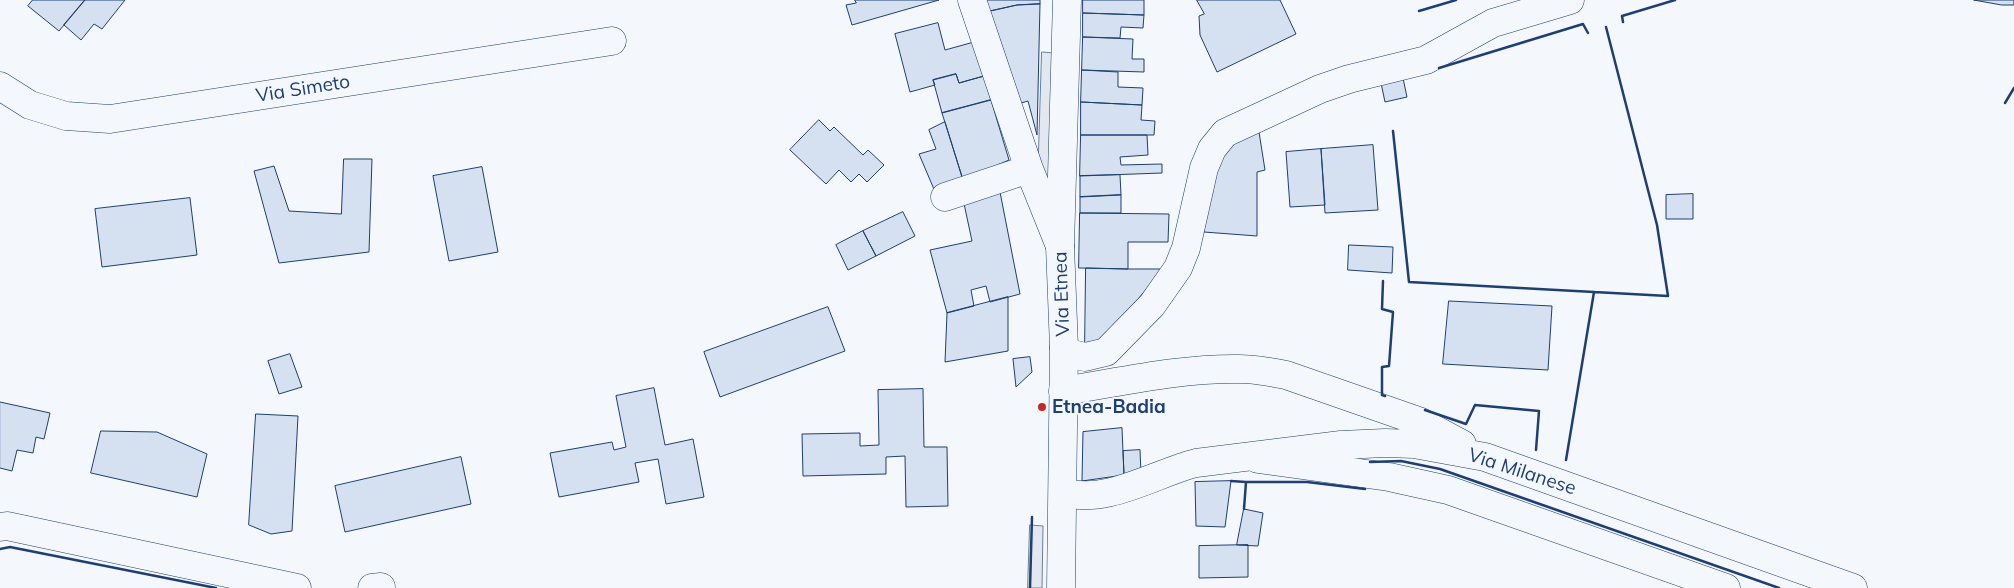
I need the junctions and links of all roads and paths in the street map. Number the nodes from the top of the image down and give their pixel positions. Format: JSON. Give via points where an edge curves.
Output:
{"nodes":[{"id":1,"x":972,"y":0,"type":"edge"},
{"id":2,"x":1066,"y":0,"type":"edge"},
{"id":3,"x":1570,"y":0,"type":"edge"},
{"id":4,"x":612,"y":41,"type":"dead end"},
{"id":5,"x":0,"y":86,"type":"edge"},
{"id":6,"x":1029,"y":169,"type":"junction"},
{"id":7,"x":945,"y":197,"type":"dead end"},
{"id":8,"x":1060,"y":246,"type":"junction"},
{"id":9,"x":1064,"y":348,"type":"junction"},
{"id":10,"x":1106,"y":352,"type":"junction"},
{"id":11,"x":1127,"y":380,"type":"junction"},
{"id":12,"x":1063,"y":391,"type":"junction"},
{"id":13,"x":1242,"y":457,"type":"junction"},
{"id":14,"x":1485,"y":457,"type":"junction"},
{"id":15,"x":1063,"y":492,"type":"junction"},
{"id":16,"x":0,"y":527,"type":"edge"},
{"id":17,"x":297,"y":588,"type":"edge"},
{"id":18,"x":1061,"y":588,"type":"edge"},
{"id":19,"x":1726,"y":588,"type":"edge"},
{"id":20,"x":1853,"y":588,"type":"edge"}],
"edges":[{"from":1,"to":6,"type":"street"},
{"from":2,"to":8,"type":"street","name":"Via Etnea"},
{"from":3,"to":10,"type":"street","via":[[1492,23],[1426,60],[1320,89],[1225,133],[1212,149],[1204,168],[1186,248],[1178,268],[1152,305]]},
{"from":4,"to":5,"type":"street","name":"Via Simeto","via":[[110,119],[57,113],[30,105]]},
{"from":6,"to":7,"type":"street"},
{"from":6,"to":8,"type":"street"},
{"from":8,"to":9,"type":"street","name":"Via Etnea"},
{"from":9,"to":10,"type":"street","via":[[1068,353],[1085,357]]},
{"from":9,"to":12,"type":"street","name":"Via Etnea"},
{"from":10,"to":11,"type":"street","via":[[1113,369]]},
{"from":11,"to":12,"type":"street"},
{"from":11,"to":14,"type":"street","via":[[1241,369],[1286,375],[1421,422]]},
{"from":12,"to":15,"type":"street","name":"Via Etnea"},
{"from":13,"to":14,"type":"street","name":"Via Milanese","via":[[1384,443],[1414,444]]},
{"from":13,"to":15,"type":"street","name":"Via Milanese","via":[[1174,468],[1116,491],[1090,494]]},
{"from":13,"to":19,"type":"street","via":[[1389,477],[1448,490]]},
{"from":14,"to":20,"type":"street","name":"Via Milanese"},
{"from":15,"to":18,"type":"street","name":"Via Etnea"},
{"from":16,"to":17,"type":"street"}]}
